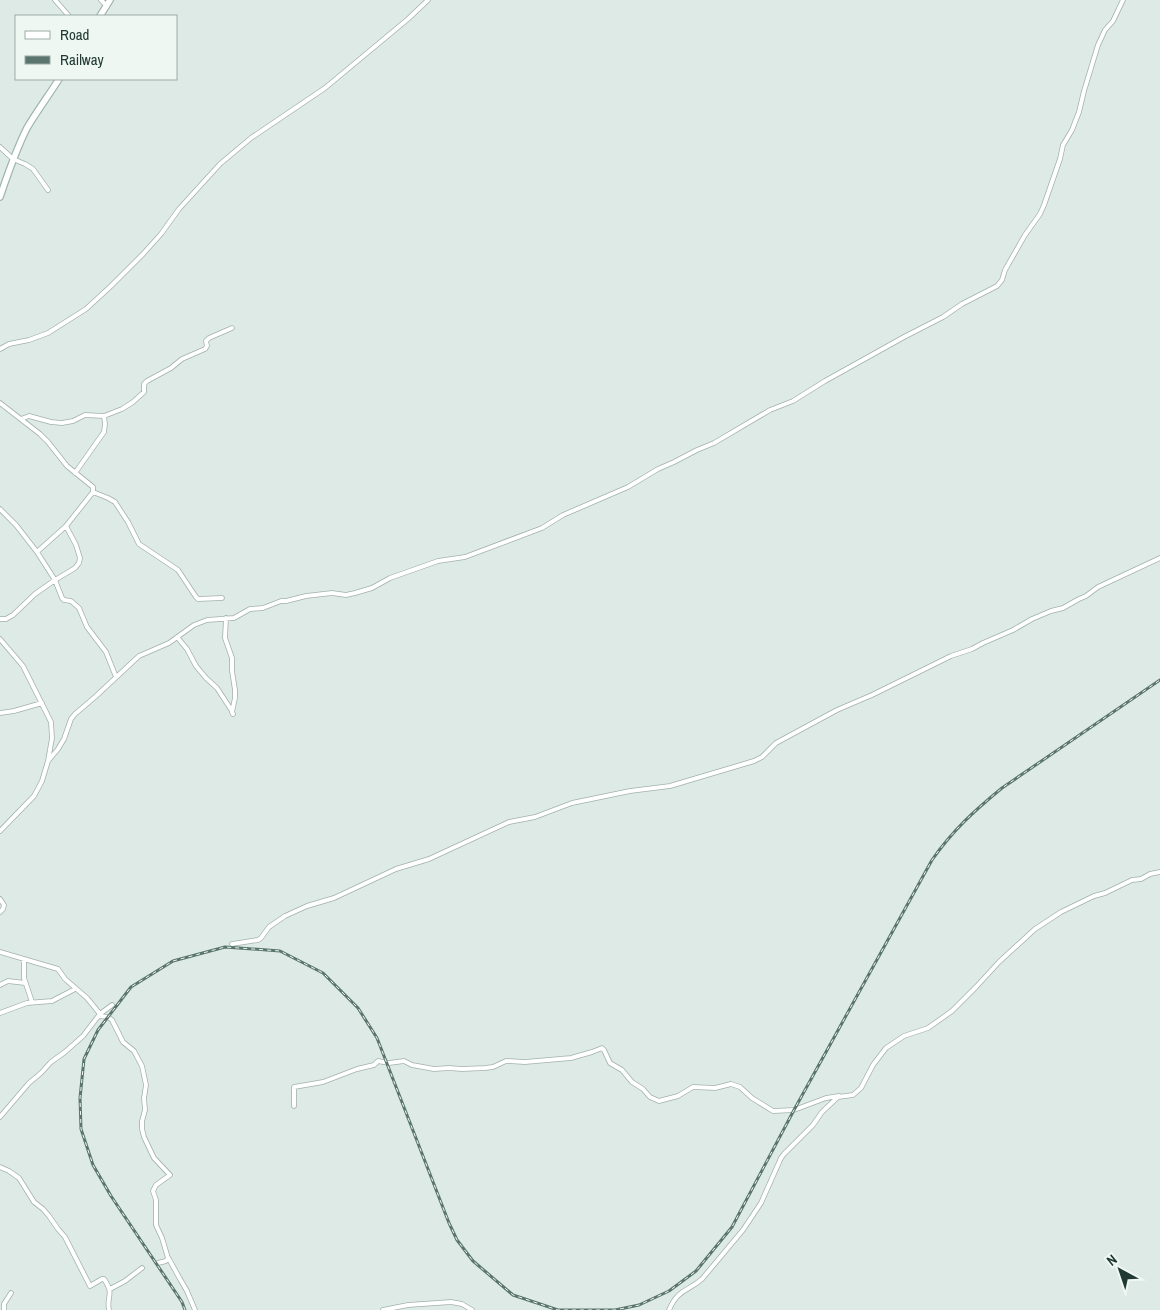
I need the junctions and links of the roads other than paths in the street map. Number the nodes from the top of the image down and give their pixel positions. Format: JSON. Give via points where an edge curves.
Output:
{"nodes":[{"id":1,"x":55,"y":0,"type":"edge"},
{"id":2,"x":101,"y":0,"type":"edge"},
{"id":3,"x":110,"y":0,"type":"edge"},
{"id":4,"x":428,"y":0,"type":"edge"},
{"id":5,"x":1123,"y":0,"type":"edge"},
{"id":6,"x":107,"y":6,"type":"junction"},
{"id":7,"x":68,"y":15,"type":"edge"},
{"id":8,"x":101,"y":15,"type":"edge"},
{"id":9,"x":58,"y":80,"type":"edge"},
{"id":10,"x":0,"y":147,"type":"edge"},
{"id":11,"x":13,"y":159,"type":"junction"},
{"id":12,"x":48,"y":190,"type":"dead end"},
{"id":13,"x":0,"y":197,"type":"edge"},
{"id":14,"x":232,"y":328,"type":"dead end"},
{"id":15,"x":0,"y":349,"type":"edge"},
{"id":16,"x":0,"y":403,"type":"edge"},
{"id":17,"x":104,"y":416,"type":"junction"},
{"id":18,"x":21,"y":418,"type":"junction"},
{"id":19,"x":75,"y":473,"type":"junction"},
{"id":20,"x":93,"y":492,"type":"junction"},
{"id":21,"x":0,"y":509,"type":"edge"},
{"id":22,"x":66,"y":526,"type":"junction"},
{"id":23,"x":37,"y":552,"type":"junction"},
{"id":24,"x":1160,"y":558,"type":"edge"},
{"id":25,"x":55,"y":580,"type":"junction"},
{"id":26,"x":222,"y":598,"type":"dead end"},
{"id":27,"x":226,"y":618,"type":"junction"},
{"id":28,"x":0,"y":619,"type":"edge"},
{"id":29,"x":177,"y":637,"type":"junction"},
{"id":30,"x":0,"y":639,"type":"edge"},
{"id":31,"x":116,"y":677,"type":"junction"},
{"id":32,"x":42,"y":703,"type":"junction"},
{"id":33,"x":0,"y":713,"type":"edge"},
{"id":34,"x":48,"y":762,"type":"junction"},
{"id":35,"x":0,"y":831,"type":"edge"},
{"id":36,"x":1160,"y":872,"type":"edge"},
{"id":37,"x":0,"y":899,"type":"edge"},
{"id":38,"x":0,"y":912,"type":"edge"},
{"id":39,"x":232,"y":944,"type":"dead end"},
{"id":40,"x":0,"y":952,"type":"edge"},
{"id":41,"x":24,"y":959,"type":"junction"},
{"id":42,"x":25,"y":983,"type":"junction"},
{"id":43,"x":0,"y":985,"type":"edge"},
{"id":44,"x":75,"y":989,"type":"junction"},
{"id":45,"x":32,"y":1002,"type":"junction"},
{"id":46,"x":112,"y":1005,"type":"dead end"},
{"id":47,"x":0,"y":1013,"type":"edge"},
{"id":48,"x":99,"y":1015,"type":"junction"},
{"id":49,"x":839,"y":1096,"type":"junction"},
{"id":50,"x":294,"y":1106,"type":"dead end"},
{"id":51,"x":0,"y":1117,"type":"edge"},
{"id":52,"x":0,"y":1166,"type":"edge"},
{"id":53,"x":169,"y":1259,"type":"dead end"},
{"id":54,"x":158,"y":1263,"type":"dead end"},
{"id":55,"x":142,"y":1268,"type":"dead end"},
{"id":56,"x":110,"y":1289,"type":"junction"},
{"id":57,"x":11,"y":1293,"type":"dead end"},
{"id":58,"x":420,"y":1304,"type":"junction"},
{"id":59,"x":4,"y":1310,"type":"edge"},
{"id":60,"x":109,"y":1310,"type":"edge"},
{"id":61,"x":196,"y":1310,"type":"edge"},
{"id":62,"x":382,"y":1310,"type":"edge"},
{"id":63,"x":421,"y":1310,"type":"edge"},
{"id":64,"x":472,"y":1310,"type":"edge"},
{"id":65,"x":670,"y":1310,"type":"edge"}],
"edges":[{"from":1,"to":7,"type":"street"},
{"from":2,"to":6,"type":"street"},
{"from":3,"to":6,"type":"street"},
{"from":4,"to":15,"type":"street","via":[[325,88],[251,138],[220,164],[143,254],[86,309],[48,333]]},
{"from":5,"to":27,"type":"street","via":[[1096,49],[1079,112],[1044,205],[997,286],[794,400],[542,528],[465,557],[438,560],[372,588],[346,595],[332,593],[281,601]]},
{"from":6,"to":8,"type":"street"},
{"from":9,"to":11,"type":"street","via":[[29,126]]},
{"from":10,"to":11,"type":"street"},
{"from":11,"to":12,"type":"street","via":[[33,169]]},
{"from":11,"to":13,"type":"street"},
{"from":14,"to":17,"type":"street","via":[[209,338],[205,349],[147,381],[138,398]]},
{"from":16,"to":18,"type":"street"},
{"from":17,"to":18,"type":"street","via":[[85,415],[62,423],[29,416]]},
{"from":17,"to":19,"type":"street","via":[[104,432]]},
{"from":18,"to":19,"type":"street"},
{"from":19,"to":20,"type":"street","via":[[92,485]]},
{"from":20,"to":22,"type":"street"},
{"from":20,"to":26,"type":"street","via":[[115,502],[139,544],[178,570],[198,599]]},
{"from":21,"to":23,"type":"street"},
{"from":22,"to":23,"type":"street"},
{"from":22,"to":25,"type":"street","via":[[76,545],[79,563]]},
{"from":23,"to":25,"type":"street"},
{"from":24,"to":39,"type":"street","via":[[1098,587],[1063,608],[1032,619],[837,710],[789,735],[754,761],[670,786],[572,803],[509,822],[429,859],[396,869],[334,898],[307,906],[269,927],[258,940]]},
{"from":25,"to":28,"type":"street","via":[[13,615]]},
{"from":25,"to":31,"type":"street","via":[[63,600],[71,601],[79,608],[87,627],[106,652]]},
{"from":27,"to":29,"type":"street","via":[[201,622]]},
{"from":27,"to":29,"type":"street","via":[[225,638],[232,658],[235,690],[233,713]]},
{"from":29,"to":31,"type":"street","via":[[161,648],[139,656]]},
{"from":30,"to":32,"type":"street","via":[[23,666]]},
{"from":31,"to":34,"type":"street","via":[[72,717],[58,749]]},
{"from":32,"to":33,"type":"street"},
{"from":32,"to":34,"type":"street","via":[[51,722]]},
{"from":34,"to":35,"type":"street","via":[[34,796]]},
{"from":36,"to":49,"type":"street","via":[[1094,896],[1048,920],[999,962],[952,1011],[928,1028],[904,1036],[886,1048],[857,1092]]},
{"from":37,"to":38,"type":"street","via":[[4,905]]},
{"from":40,"to":41,"type":"street"},
{"from":41,"to":42,"type":"street"},
{"from":41,"to":44,"type":"street","via":[[58,969]]},
{"from":42,"to":43,"type":"street","via":[[8,981]]},
{"from":42,"to":45,"type":"street"},
{"from":44,"to":45,"type":"street","via":[[52,1001]]},
{"from":44,"to":48,"type":"street","via":[[87,998]]},
{"from":45,"to":47,"type":"street"},
{"from":46,"to":48,"type":"street"},
{"from":48,"to":51,"type":"street","via":[[83,1036],[29,1083]]},
{"from":48,"to":54,"type":"street","via":[[112,1020],[123,1042],[134,1051],[142,1066],[146,1085],[142,1121],[144,1137],[154,1158],[170,1175],[153,1191],[156,1225],[168,1258],[166,1262]]},
{"from":49,"to":50,"type":"street","via":[[794,1110],[774,1110],[731,1084],[715,1088],[693,1087],[676,1097],[659,1101],[610,1063],[602,1048],[571,1058],[506,1061],[484,1068],[436,1070],[404,1061],[378,1061],[324,1082],[294,1087]]},
{"from":49,"to":65,"type":"street","via":[[782,1156],[761,1203],[736,1238],[702,1279],[678,1295]]},
{"from":52,"to":56,"type":"street","via":[[19,1178],[34,1202],[49,1216],[67,1241],[90,1286],[103,1279]]},
{"from":53,"to":61,"type":"street"},
{"from":55,"to":56,"type":"street"},
{"from":56,"to":60,"type":"street"},
{"from":57,"to":59,"type":"street"},
{"from":58,"to":62,"type":"street"},
{"from":58,"to":63,"type":"street"},
{"from":58,"to":64,"type":"street","via":[[451,1302]]}]}
